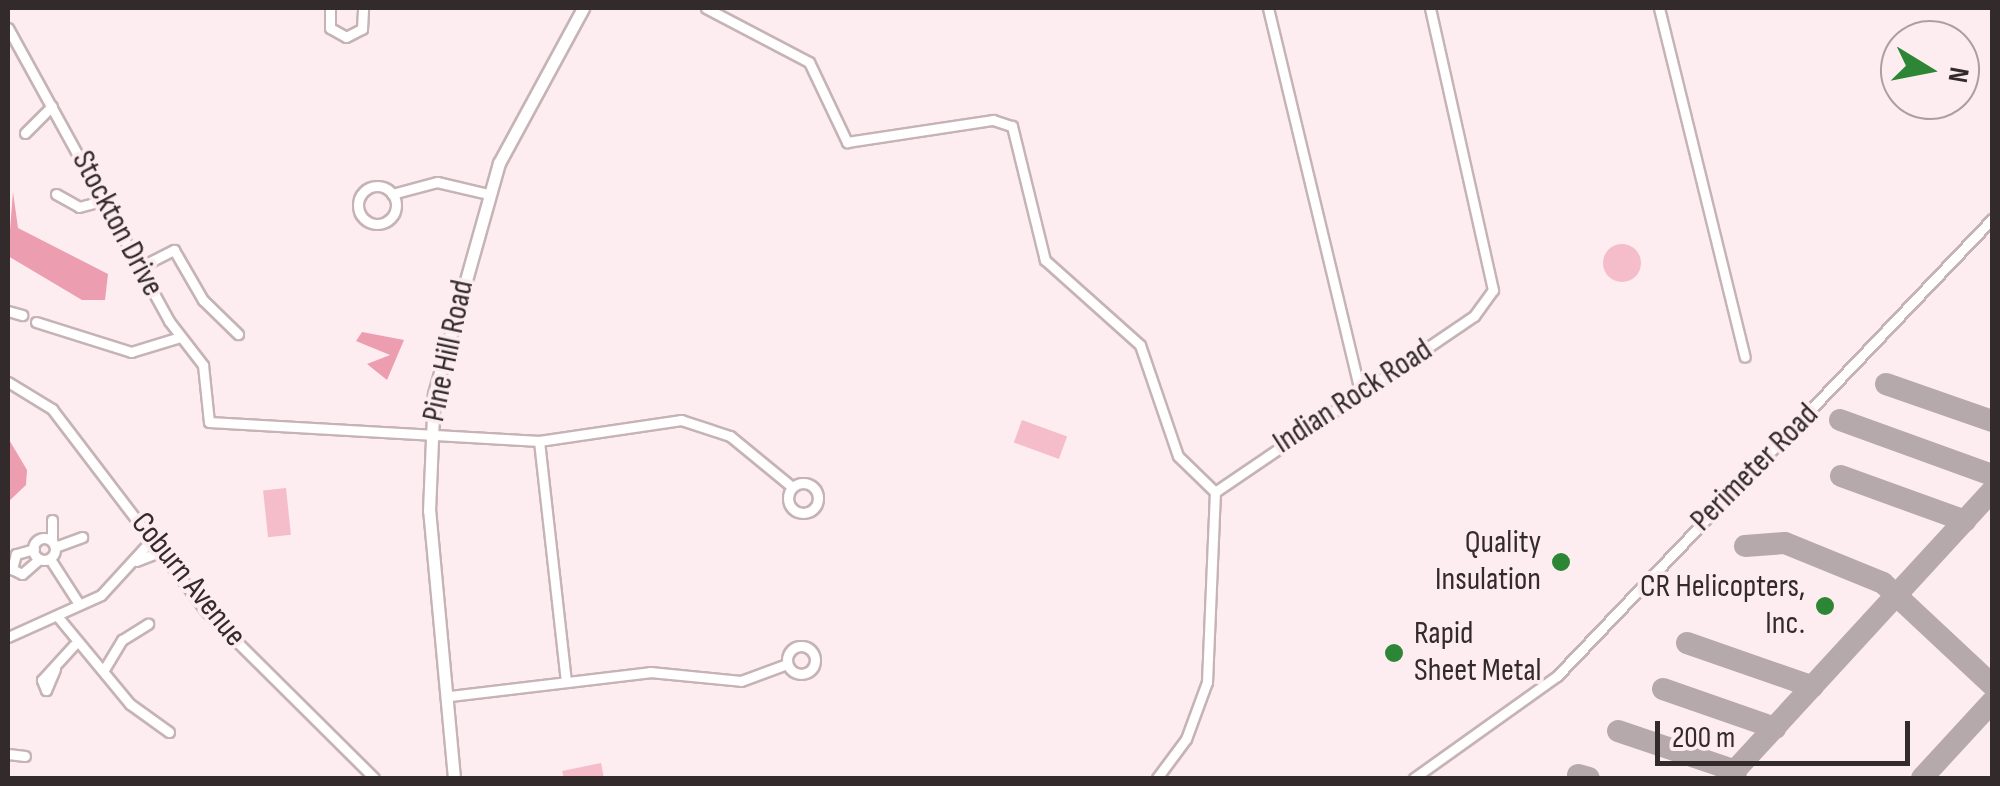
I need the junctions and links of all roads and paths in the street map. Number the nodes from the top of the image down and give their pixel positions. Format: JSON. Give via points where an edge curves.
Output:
{"nodes":[{"id":1,"x":330,"y":8,"type":"edge"},
{"id":2,"x":367,"y":8,"type":"edge"},
{"id":3,"x":583,"y":8,"type":"edge"},
{"id":4,"x":706,"y":8,"type":"edge"},
{"id":5,"x":1268,"y":8,"type":"edge"},
{"id":6,"x":1430,"y":8,"type":"edge"},
{"id":7,"x":1659,"y":8,"type":"edge"},
{"id":8,"x":8,"y":28,"type":"edge"},
{"id":9,"x":11,"y":45,"type":"edge"},
{"id":10,"x":52,"y":106,"type":"junction"},
{"id":11,"x":25,"y":134,"type":"dead end"},
{"id":12,"x":56,"y":194,"type":"dead end"},
{"id":13,"x":392,"y":194,"type":"junction"},
{"id":14,"x":488,"y":194,"type":"junction"},
{"id":15,"x":108,"y":199,"type":"junction"},
{"id":16,"x":1992,"y":219,"type":"edge"},
{"id":17,"x":142,"y":266,"type":"junction"},
{"id":18,"x":8,"y":310,"type":"edge"},
{"id":19,"x":22,"y":315,"type":"dead end"},
{"id":20,"x":36,"y":322,"type":"dead end"},
{"id":21,"x":238,"y":334,"type":"dead end"},
{"id":22,"x":180,"y":337,"type":"junction"},
{"id":23,"x":1745,"y":357,"type":"dead end"},
{"id":24,"x":8,"y":382,"type":"edge"},
{"id":25,"x":1360,"y":392,"type":"junction"},
{"id":26,"x":430,"y":428,"type":"junction"},
{"id":27,"x":539,"y":441,"type":"junction"},
{"id":28,"x":792,"y":488,"type":"dead end"},
{"id":29,"x":1216,"y":492,"type":"junction"},
{"id":30,"x":52,"y":520,"type":"dead end"},
{"id":31,"x":155,"y":536,"type":"junction"},
{"id":32,"x":82,"y":538,"type":"dead end"},
{"id":33,"x":53,"y":544,"type":"junction"},
{"id":34,"x":164,"y":550,"type":"junction"},
{"id":35,"x":41,"y":556,"type":"junction"},
{"id":36,"x":136,"y":561,"type":"junction"},
{"id":37,"x":79,"y":604,"type":"junction"},
{"id":38,"x":58,"y":616,"type":"junction"},
{"id":39,"x":148,"y":624,"type":"dead end"},
{"id":40,"x":8,"y":637,"type":"edge"},
{"id":41,"x":74,"y":646,"type":"junction"},
{"id":42,"x":787,"y":664,"type":"dead end"},
{"id":43,"x":104,"y":668,"type":"junction"},
{"id":44,"x":55,"y":669,"type":"dead end"},
{"id":45,"x":566,"y":681,"type":"junction"},
{"id":46,"x":450,"y":696,"type":"junction"},
{"id":47,"x":168,"y":732,"type":"dead end"},
{"id":48,"x":8,"y":754,"type":"edge"},
{"id":49,"x":25,"y":756,"type":"dead end"},
{"id":50,"x":371,"y":778,"type":"edge"},
{"id":51,"x":454,"y":778,"type":"edge"},
{"id":52,"x":1157,"y":778,"type":"edge"},
{"id":53,"x":1414,"y":778,"type":"edge"}],
"edges":[{"from":1,"to":2,"type":"street","via":[[330,28],[346,37],[362,29]]},
{"from":3,"to":14,"type":"street","name":"Pine Hill Road","via":[[522,111]]},
{"from":4,"to":29,"type":"street","via":[[810,62],[847,142],[1005,122],[1020,148],[1045,260],[1140,345],[1178,456]]},
{"from":5,"to":25,"type":"street"},
{"from":6,"to":25,"type":"street","name":"Indian Rock Road","via":[[1496,281],[1474,316]]},
{"from":7,"to":23,"type":"street"},
{"from":8,"to":9,"type":"street","name":"Stockton Drive"},
{"from":9,"to":10,"type":"street","name":"Stockton Drive"},
{"from":10,"to":11,"type":"street"},
{"from":10,"to":15,"type":"street","name":"Stockton Drive"},
{"from":12,"to":15,"type":"street","via":[[79,207]]},
{"from":13,"to":13,"type":"street","via":[[391,218],[363,218],[367,190]]},
{"from":13,"to":14,"type":"street","via":[[438,182]]},
{"from":14,"to":26,"type":"street","name":"Pine Hill Road"},
{"from":15,"to":17,"type":"street","name":"Stockton Drive"},
{"from":16,"to":53,"type":"street","name":"Perimeter Road","via":[[1556,676]]},
{"from":17,"to":21,"type":"street","via":[[174,250],[202,300]]},
{"from":17,"to":22,"type":"street","name":"Stockton Drive"},
{"from":18,"to":19,"type":"street"},
{"from":20,"to":22,"type":"street","via":[[131,352]]},
{"from":22,"to":26,"type":"street","name":"Stockton Drive","via":[[203,365],[209,422]]},
{"from":24,"to":31,"type":"street","name":"Coburn Avenue","via":[[52,410]]},
{"from":25,"to":29,"type":"street","name":"Indian Rock Road"},
{"from":26,"to":27,"type":"street"},
{"from":26,"to":46,"type":"street","name":"Pine Hill Road","via":[[432,570]]},
{"from":27,"to":28,"type":"street","via":[[681,420],[730,436]]},
{"from":27,"to":45,"type":"street"},
{"from":29,"to":52,"type":"street","via":[[1207,682],[1186,739]]},
{"from":30,"to":33,"type":"street"},
{"from":31,"to":34,"type":"street","name":"Coburn Avenue"},
{"from":31,"to":36,"type":"street"},
{"from":32,"to":33,"type":"street"},
{"from":33,"to":35,"type":"street"},
{"from":33,"to":35,"type":"street"},
{"from":34,"to":36,"type":"street"},
{"from":34,"to":50,"type":"street","name":"Coburn Avenue","via":[[205,610]]},
{"from":35,"to":37,"type":"street"},
{"from":36,"to":37,"type":"street"},
{"from":37,"to":38,"type":"street"},
{"from":38,"to":40,"type":"street"},
{"from":38,"to":41,"type":"street"},
{"from":39,"to":43,"type":"street","via":[[122,640]]},
{"from":41,"to":43,"type":"street"},
{"from":41,"to":44,"type":"street"},
{"from":42,"to":45,"type":"street","via":[[741,680],[650,672]]},
{"from":43,"to":47,"type":"street","via":[[130,704]]},
{"from":45,"to":46,"type":"street"},
{"from":46,"to":51,"type":"street","name":"Pine Hill Road"},
{"from":48,"to":49,"type":"street"}]}
